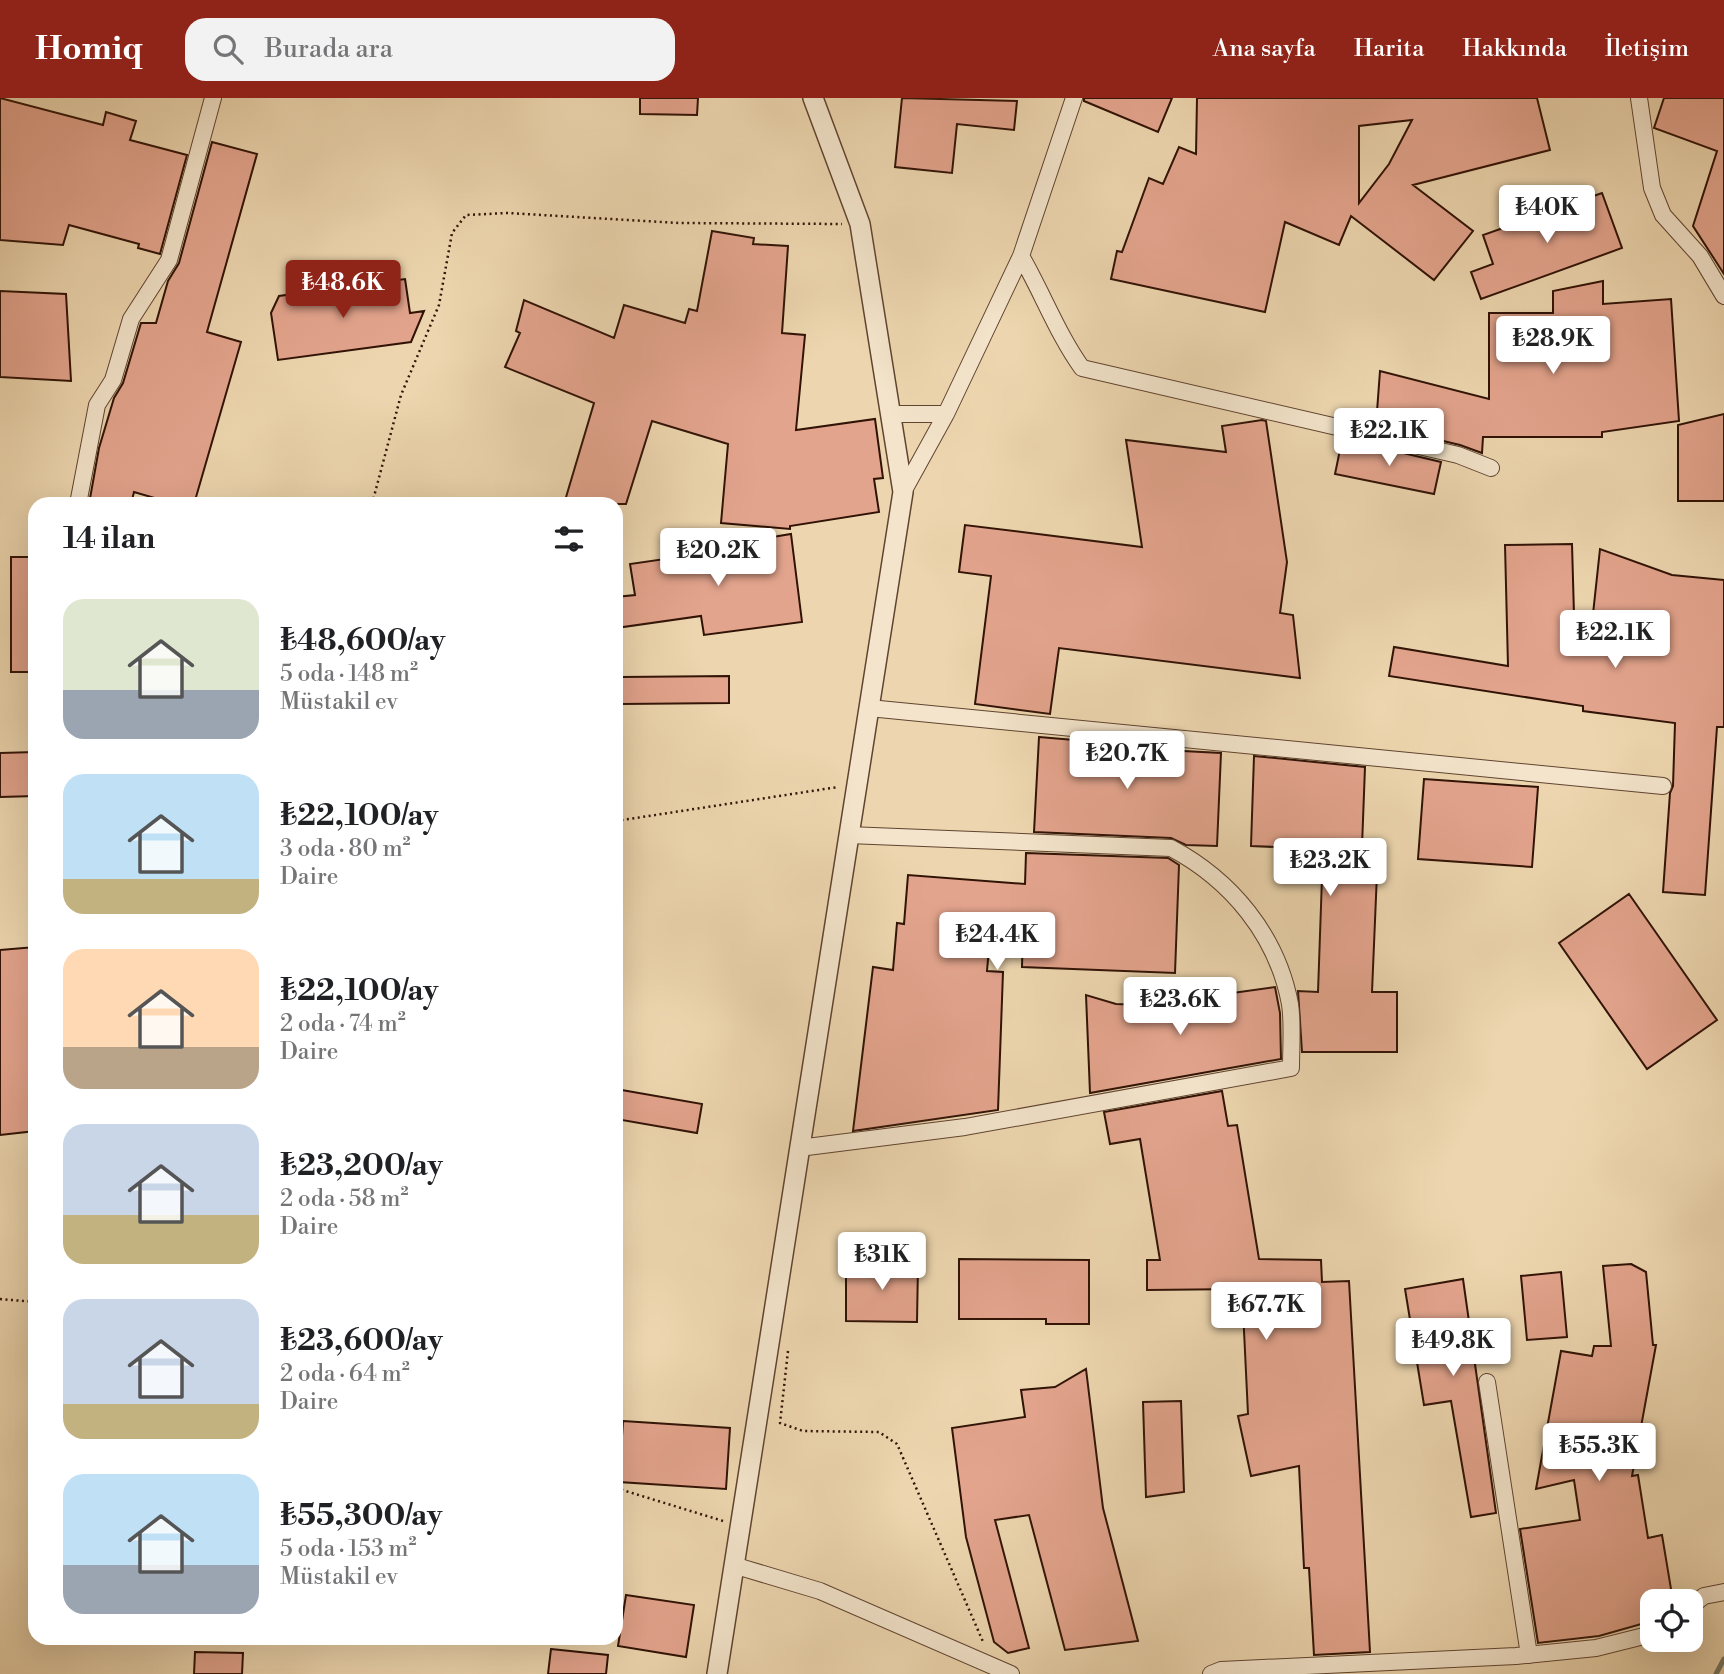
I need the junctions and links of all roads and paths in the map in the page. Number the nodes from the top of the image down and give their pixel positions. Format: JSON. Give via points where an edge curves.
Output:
{"nodes":[{"id":1,"x":213,"y":98,"type":"edge"},
{"id":2,"x":813,"y":98,"type":"edge"},
{"id":3,"x":1074,"y":98,"type":"edge"},
{"id":4,"x":1639,"y":98,"type":"edge"},
{"id":5,"x":860,"y":225,"type":"junction"},
{"id":6,"x":1021,"y":256,"type":"junction"},
{"id":7,"x":1724,"y":296,"type":"edge"},
{"id":8,"x":891,"y":414,"type":"junction"},
{"id":9,"x":946,"y":414,"type":"junction"},
{"id":10,"x":1491,"y":468,"type":"dead end"},
{"id":11,"x":903,"y":492,"type":"junction"},
{"id":12,"x":79,"y":497,"type":"edge"},
{"id":13,"x":374,"y":497,"type":"edge"},
{"id":14,"x":869,"y":708,"type":"junction"},
{"id":15,"x":857,"y":784,"type":"junction"},
{"id":16,"x":1663,"y":786,"type":"dead end"},
{"id":17,"x":623,"y":820,"type":"edge"},
{"id":18,"x":848,"y":835,"type":"junction"},
{"id":19,"x":799,"y":1148,"type":"junction"},
{"id":20,"x":0,"y":1300,"type":"edge"},
{"id":21,"x":28,"y":1302,"type":"edge"},
{"id":22,"x":788,"y":1348,"type":"dead end"},
{"id":23,"x":1487,"y":1382,"type":"dead end"},
{"id":24,"x":623,"y":1490,"type":"edge"},
{"id":25,"x":739,"y":1525,"type":"junction"},
{"id":26,"x":733,"y":1565,"type":"junction"},
{"id":27,"x":1724,"y":1592,"type":"edge"},
{"id":28,"x":1703,"y":1598,"type":"edge"},
{"id":29,"x":1640,"y":1637,"type":"edge"},
{"id":30,"x":1529,"y":1655,"type":"junction"},
{"id":31,"x":994,"y":1666,"type":"junction"},
{"id":32,"x":717,"y":1674,"type":"edge"},
{"id":33,"x":1011,"y":1674,"type":"edge"},
{"id":34,"x":1211,"y":1674,"type":"edge"}],
"edges":[{"from":1,"to":12,"type":"street","via":[[169,260],[131,319],[113,380],[97,405]]},
{"from":2,"to":5,"type":"street"},
{"from":3,"to":6,"type":"street"},
{"from":4,"to":7,"type":"street","via":[[1652,188],[1663,215],[1700,256]]},
{"from":5,"to":8,"type":"street"},
{"from":5,"to":13,"type":"path","via":[[466,215],[452,233],[439,305],[401,395]]},
{"from":6,"to":9,"type":"street"},
{"from":6,"to":10,"type":"street","via":[[1082,368],[1458,454]]},
{"from":8,"to":9,"type":"street"},
{"from":8,"to":11,"type":"street"},
{"from":9,"to":11,"type":"street"},
{"from":11,"to":14,"type":"street"},
{"from":14,"to":15,"type":"street"},
{"from":14,"to":16,"type":"street"},
{"from":15,"to":17,"type":"path"},
{"from":15,"to":18,"type":"street"},
{"from":18,"to":19,"type":"street"},
{"from":18,"to":19,"type":"street","via":[[1171,848],[1227,885],[1268,939],[1290,1004],[1291,1068],[965,1127]]},
{"from":19,"to":25,"type":"street"},
{"from":20,"to":21,"type":"path"},
{"from":22,"to":31,"type":"path","via":[[779,1423],[803,1431],[879,1432],[897,1444]]},
{"from":23,"to":30,"type":"street"},
{"from":24,"to":25,"type":"path"},
{"from":25,"to":26,"type":"street"},
{"from":26,"to":31,"type":"street","via":[[820,1591]]},
{"from":26,"to":32,"type":"street"},
{"from":27,"to":28,"type":"street"},
{"from":29,"to":30,"type":"street","via":[[1596,1648]]},
{"from":30,"to":34,"type":"street"},
{"from":31,"to":33,"type":"street"}]}
